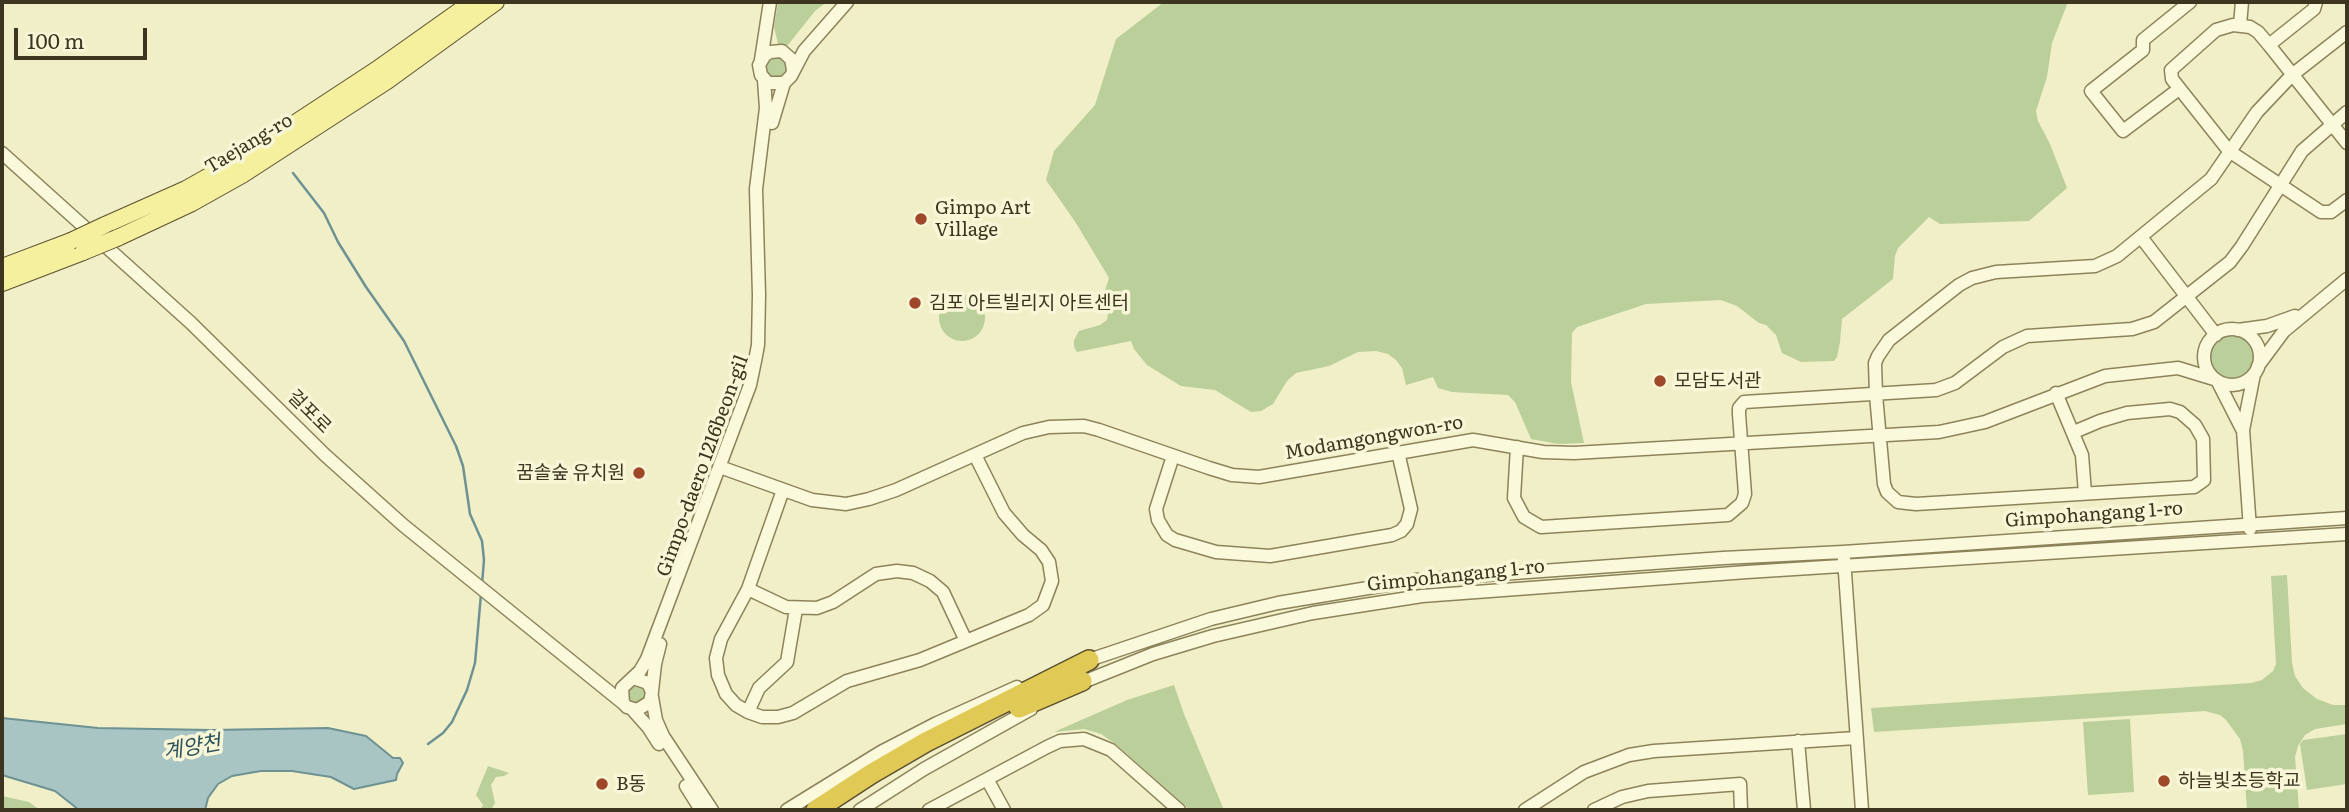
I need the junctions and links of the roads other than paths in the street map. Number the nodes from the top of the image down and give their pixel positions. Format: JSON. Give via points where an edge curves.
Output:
{"nodes":[{"id":1,"x":472,"y":2,"type":"edge"},
{"id":2,"x":496,"y":2,"type":"edge"},
{"id":3,"x":770,"y":2,"type":"edge"},
{"id":4,"x":845,"y":2,"type":"edge"},
{"id":5,"x":2190,"y":2,"type":"edge"},
{"id":6,"x":2242,"y":2,"type":"edge"},
{"id":7,"x":2316,"y":2,"type":"edge"},
{"id":8,"x":2240,"y":25,"type":"junction"},
{"id":9,"x":2347,"y":32,"type":"edge"},
{"id":10,"x":765,"y":35,"type":"junction"},
{"id":11,"x":2269,"y":45,"type":"junction"},
{"id":12,"x":781,"y":52,"type":"junction"},
{"id":13,"x":761,"y":60,"type":"junction"},
{"id":14,"x":793,"y":70,"type":"junction"},
{"id":15,"x":2292,"y":75,"type":"junction"},
{"id":16,"x":764,"y":80,"type":"junction"},
{"id":17,"x":784,"y":83,"type":"junction"},
{"id":18,"x":2179,"y":89,"type":"junction"},
{"id":19,"x":2347,"y":112,"type":"edge"},
{"id":20,"x":2332,"y":125,"type":"junction"},
{"id":21,"x":2347,"y":143,"type":"edge"},
{"id":22,"x":2229,"y":151,"type":"junction"},
{"id":23,"x":2,"y":153,"type":"edge"},
{"id":24,"x":2280,"y":186,"type":"junction"},
{"id":25,"x":2347,"y":200,"type":"edge"},
{"id":26,"x":2141,"y":237,"type":"junction"},
{"id":27,"x":77,"y":246,"type":"junction"},
{"id":28,"x":2,"y":267,"type":"edge"},
{"id":29,"x":2347,"y":279,"type":"edge"},
{"id":30,"x":2,"y":283,"type":"edge"},
{"id":31,"x":2187,"y":297,"type":"junction"},
{"id":32,"x":2302,"y":314,"type":"junction"},
{"id":33,"x":2238,"y":330,"type":"junction"},
{"id":34,"x":2216,"y":335,"type":"junction"},
{"id":35,"x":2206,"y":348,"type":"junction"},
{"id":36,"x":2178,"y":368,"type":"junction"},
{"id":37,"x":2256,"y":370,"type":"junction"},
{"id":38,"x":2216,"y":381,"type":"junction"},
{"id":39,"x":2056,"y":393,"type":"junction"},
{"id":40,"x":1876,"y":395,"type":"junction"},
{"id":41,"x":2243,"y":430,"type":"junction"},
{"id":42,"x":2074,"y":432,"type":"junction"},
{"id":43,"x":1880,"y":435,"type":"junction"},
{"id":44,"x":1742,"y":443,"type":"junction"},
{"id":45,"x":1517,"y":447,"type":"junction"},
{"id":46,"x":1398,"y":452,"type":"junction"},
{"id":47,"x":975,"y":455,"type":"junction"},
{"id":48,"x":1173,"y":456,"type":"junction"},
{"id":49,"x":722,"y":468,"type":"junction"},
{"id":50,"x":783,"y":490,"type":"junction"},
{"id":51,"x":2085,"y":493,"type":"junction"},
{"id":52,"x":2347,"y":518,"type":"edge"},
{"id":53,"x":2250,"y":524,"type":"junction"},
{"id":54,"x":2347,"y":534,"type":"edge"},
{"id":55,"x":2251,"y":540,"type":"junction"},
{"id":56,"x":1843,"y":552,"type":"junction"},
{"id":57,"x":1844,"y":567,"type":"junction"},
{"id":58,"x":748,"y":589,"type":"junction"},
{"id":59,"x":796,"y":608,"type":"junction"},
{"id":60,"x":966,"y":640,"type":"junction"},
{"id":61,"x":1089,"y":660,"type":"junction"},
{"id":62,"x":629,"y":681,"type":"junction"},
{"id":63,"x":1082,"y":681,"type":"junction"},
{"id":64,"x":600,"y":684,"type":"junction"},
{"id":65,"x":652,"y":695,"type":"junction"},
{"id":66,"x":627,"y":706,"type":"junction"},
{"id":67,"x":748,"y":712,"type":"junction"},
{"id":68,"x":1857,"y":738,"type":"junction"},
{"id":69,"x":1798,"y":741,"type":"junction"},
{"id":70,"x":987,"y":779,"type":"junction"},
{"id":71,"x":1163,"y":805,"type":"edge"},
{"id":72,"x":701,"y":810,"type":"edge"},
{"id":73,"x":712,"y":810,"type":"edge"},
{"id":74,"x":787,"y":810,"type":"edge"},
{"id":75,"x":816,"y":810,"type":"edge"},
{"id":76,"x":839,"y":810,"type":"edge"},
{"id":77,"x":860,"y":810,"type":"edge"},
{"id":78,"x":929,"y":810,"type":"edge"},
{"id":79,"x":1004,"y":810,"type":"edge"},
{"id":80,"x":1179,"y":810,"type":"edge"},
{"id":81,"x":1525,"y":810,"type":"edge"},
{"id":82,"x":1594,"y":810,"type":"edge"},
{"id":83,"x":1741,"y":810,"type":"edge"},
{"id":84,"x":1804,"y":810,"type":"edge"},
{"id":85,"x":1862,"y":810,"type":"edge"}],
"edges":[{"from":1,"to":27,"type":"main road","name":"Taejang-ro","bridge":true,"via":[[248,154],[186,189],[105,225]]},
{"from":2,"to":27,"type":"main road","name":"Taejang-ro","bridge":true,"via":[[387,82],[242,175],[117,237]]},
{"from":3,"to":10,"type":"street"},
{"from":4,"to":12,"type":"street","via":[[800,46]]},
{"from":4,"to":14,"type":"street"},
{"from":5,"to":18,"type":"street","via":[[2143,40],[2143,50],[2091,91],[2123,131]]},
{"from":6,"to":8,"type":"street"},
{"from":7,"to":11,"type":"street","via":[[2314,9]]},
{"from":8,"to":11,"type":"street","via":[[2258,32]]},
{"from":8,"to":18,"type":"street","via":[[2216,30],[2174,65],[2170,75]]},
{"from":9,"to":15,"type":"street"},
{"from":10,"to":12,"type":"street"},
{"from":10,"to":13,"type":"street"},
{"from":11,"to":15,"type":"street"},
{"from":12,"to":13,"type":"street","via":[[770,52]]},
{"from":12,"to":14,"type":"street"},
{"from":13,"to":16,"type":"street"},
{"from":14,"to":17,"type":"street"},
{"from":15,"to":20,"type":"street"},
{"from":15,"to":22,"type":"street","via":[[2257,111]]},
{"from":16,"to":17,"type":"street","via":[[773,85]]},
{"from":16,"to":49,"type":"street","name":"Gimpo-daero 1216beon-gil","via":[[766,108],[755,189],[758,345],[750,385]]},
{"from":17,"to":49,"type":"street","name":"Gimpo-daero 1216beon-gil","via":[[775,105],[763,184],[762,363]]},
{"from":18,"to":22,"type":"street"},
{"from":19,"to":20,"type":"street"},
{"from":20,"to":21,"type":"street"},
{"from":20,"to":24,"type":"street","via":[[2302,151]]},
{"from":22,"to":24,"type":"street"},
{"from":22,"to":26,"type":"street","via":[[2211,179]]},
{"from":23,"to":64,"type":"street","name":"걸포로","via":[[223,353],[403,525]]},
{"from":24,"to":25,"type":"street","via":[[2326,214]]},
{"from":24,"to":31,"type":"street","via":[[2237,254]]},
{"from":26,"to":31,"type":"street"},
{"from":26,"to":40,"type":"street","via":[[2095,266],[1996,272],[1959,285],[1882,348],[1875,363]]},
{"from":27,"to":28,"type":"main road","name":"Taejang-ro"},
{"from":27,"to":30,"type":"main road","name":"Taejang-ro"},
{"from":29,"to":32,"type":"street"},
{"from":31,"to":34,"type":"street"},
{"from":31,"to":40,"type":"street","via":[[2144,326],[2027,336],[1946,387]]},
{"from":32,"to":33,"type":"street"},
{"from":32,"to":37,"type":"street","via":[[2275,341]]},
{"from":33,"to":34,"type":"street"},
{"from":33,"to":37,"type":"street","via":[[2253,340],[2260,357]]},
{"from":34,"to":35,"type":"street"},
{"from":35,"to":36,"type":"street"},
{"from":35,"to":38,"type":"street","via":[[2205,365]]},
{"from":36,"to":38,"type":"street"},
{"from":36,"to":39,"type":"street","name":"Modamgongwon-ro","via":[[2105,376]]},
{"from":37,"to":38,"type":"street","via":[[2240,384]]},
{"from":37,"to":41,"type":"street"},
{"from":38,"to":41,"type":"street"},
{"from":39,"to":42,"type":"street"},
{"from":39,"to":43,"type":"street","name":"Modamgongwon-ro","via":[[1967,427]]},
{"from":40,"to":43,"type":"street"},
{"from":40,"to":44,"type":"street","via":[[1744,402],[1739,414]]},
{"from":41,"to":53,"type":"street"},
{"from":42,"to":51,"type":"street","via":[[2083,461]]},
{"from":42,"to":51,"type":"street","via":[[2114,416],[2170,410],[2187,417],[2203,439],[2205,473],[2199,485]]},
{"from":43,"to":44,"type":"street","name":"Modamgongwon-ro"},
{"from":43,"to":51,"type":"street","via":[[1884,484],[1892,497],[1906,504]]},
{"from":44,"to":45,"type":"street","name":"Modamgongwon-ro","via":[[1574,453]]},
{"from":44,"to":45,"type":"street","via":[[1745,494],[1728,515],[1552,528],[1532,524],[1517,508]]},
{"from":45,"to":46,"type":"street","name":"Modamgongwon-ro","via":[[1473,440]]},
{"from":46,"to":48,"type":"street","name":"Modamgongwon-ro","via":[[1259,477],[1232,475]]},
{"from":46,"to":48,"type":"street","via":[[1411,509],[1401,531],[1261,556],[1216,552],[1167,535],[1156,509]]},
{"from":47,"to":48,"type":"street","name":"Modamgongwon-ro","via":[[1023,433],[1069,425],[1099,430]]},
{"from":47,"to":50,"type":"street","name":"Modamgongwon-ro","via":[[896,490],[856,502],[822,502]]},
{"from":47,"to":60,"type":"street","via":[[1004,513],[1046,556],[1052,581],[1037,610]]},
{"from":49,"to":50,"type":"street","name":"Modamgongwon-ro"},
{"from":49,"to":62,"type":"street","name":"Gimpo-daero 1216beon-gil","via":[[647,659]]},
{"from":49,"to":65,"type":"street","name":"Gimpo-daero 1216beon-gil","via":[[659,650]]},
{"from":50,"to":58,"type":"street"},
{"from":52,"to":53,"type":"street","name":"Gimpohangang 1-ro"},
{"from":53,"to":55,"type":"street"},
{"from":53,"to":56,"type":"street","name":"Gimpohangang 1-ro"},
{"from":54,"to":55,"type":"street","name":"Gimpohangang 1-ro"},
{"from":55,"to":57,"type":"street","name":"Gimpohangang 1-ro"},
{"from":56,"to":57,"type":"street"},
{"from":56,"to":61,"type":"street","name":"Gimpohangang 1-ro","via":[[1416,580],[1211,619]]},
{"from":57,"to":63,"type":"street","name":"Gimpohangang 1-ro","via":[[1480,590],[1363,604],[1213,636]]},
{"from":57,"to":68,"type":"street"},
{"from":58,"to":59,"type":"street"},
{"from":58,"to":67,"type":"street","via":[[721,639],[716,666],[726,694]]},
{"from":59,"to":60,"type":"street","via":[[828,605],[876,574],[905,572],[923,577],[943,592]]},
{"from":59,"to":67,"type":"street","via":[[787,662],[759,688]]},
{"from":60,"to":67,"type":"street","via":[[908,664],[847,681],[786,716],[762,717]]},
{"from":61,"to":74,"type":"street","name":"Gimpohangang 1-ro","via":[[988,698],[937,723]]},
{"from":61,"to":75,"type":"highway","via":[[926,742]]},
{"from":62,"to":64,"type":"street"},
{"from":62,"to":65,"type":"street","via":[[648,683]]},
{"from":62,"to":66,"type":"street","via":[[621,693]]},
{"from":63,"to":76,"type":"highway","via":[[938,749]]},
{"from":63,"to":77,"type":"street","name":"Gimpohangang 1-ro"},
{"from":64,"to":66,"type":"street","name":"걸포로"},
{"from":65,"to":66,"type":"street","via":[[646,706]]},
{"from":65,"to":73,"type":"street","via":[[663,736]]},
{"from":66,"to":72,"type":"street","via":[[648,727]]},
{"from":68,"to":69,"type":"street"},
{"from":68,"to":85,"type":"street"},
{"from":69,"to":81,"type":"street","via":[[1629,755],[1584,772]]},
{"from":69,"to":84,"type":"street"},
{"from":70,"to":71,"type":"street","via":[[1060,741],[1084,739],[1111,750]]},
{"from":70,"to":78,"type":"street"},
{"from":70,"to":79,"type":"street"},
{"from":71,"to":80,"type":"street"},
{"from":82,"to":83,"type":"street","via":[[1648,791],[1740,784]]}]}
